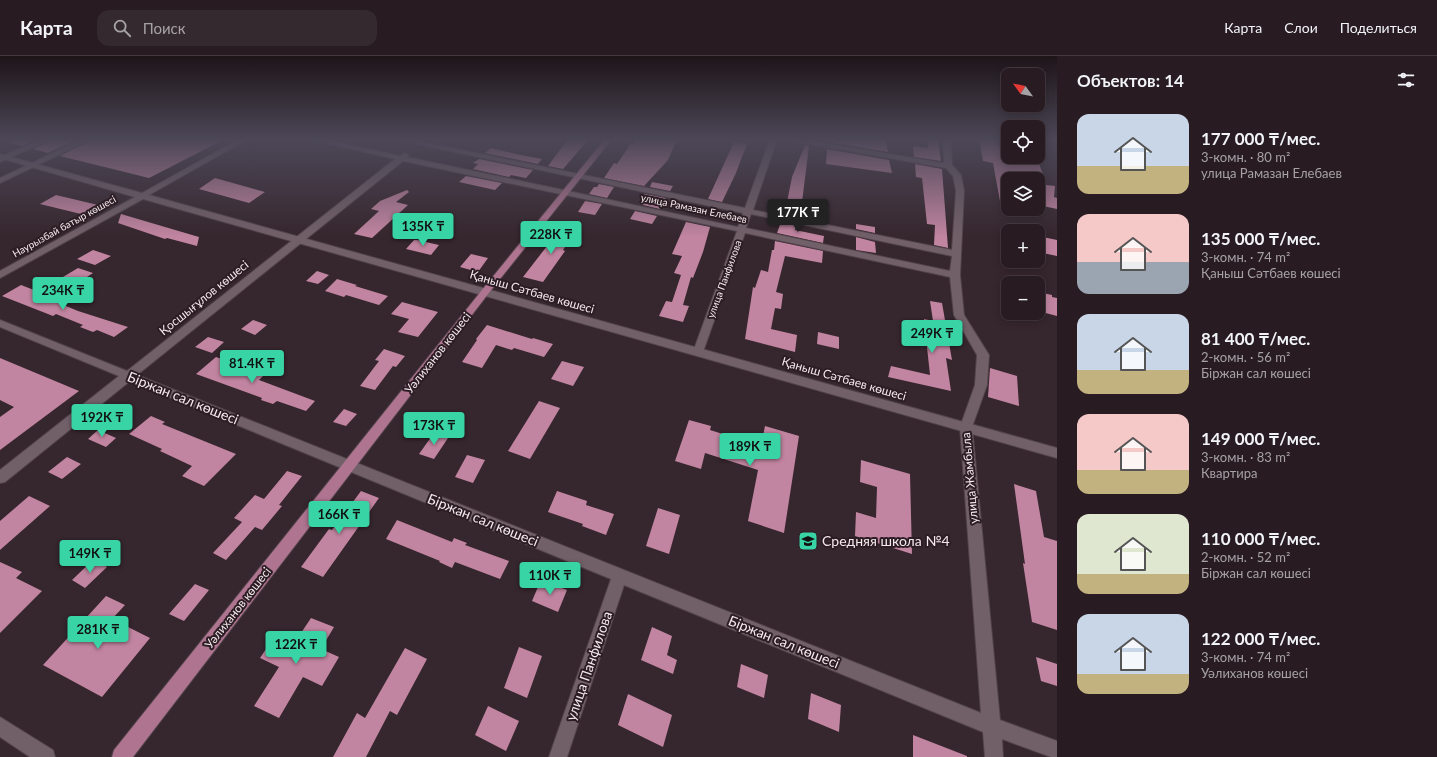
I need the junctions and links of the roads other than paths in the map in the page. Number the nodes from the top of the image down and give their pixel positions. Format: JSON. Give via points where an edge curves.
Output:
{"nodes":[{"id":1,"x":20,"y":172,"type":"edge"},
{"id":2,"x":54,"y":172,"type":"edge"},
{"id":3,"x":185,"y":172,"type":"edge"},
{"id":4,"x":384,"y":172,"type":"edge"},
{"id":5,"x":462,"y":172,"type":"edge"},
{"id":6,"x":555,"y":172,"type":"edge"},
{"id":7,"x":583,"y":172,"type":"edge"},
{"id":8,"x":762,"y":172,"type":"edge"},
{"id":9,"x":954,"y":172,"type":"edge"},
{"id":10,"x":579,"y":177,"type":"junction"},
{"id":11,"x":0,"y":181,"type":"edge"},
{"id":12,"x":566,"y":193,"type":"junction"},
{"id":13,"x":141,"y":196,"type":"junction"},
{"id":14,"x":748,"y":212,"type":"junction"},
{"id":15,"x":742,"y":230,"type":"junction"},
{"id":16,"x":297,"y":240,"type":"junction"},
{"id":17,"x":956,"y":254,"type":"junction"},
{"id":18,"x":0,"y":274,"type":"edge"},
{"id":19,"x":955,"y":275,"type":"junction"},
{"id":20,"x":486,"y":292,"type":"junction"},
{"id":21,"x":0,"y":323,"type":"edge"},
{"id":22,"x":698,"y":352,"type":"junction"},
{"id":23,"x":128,"y":375,"type":"junction"},
{"id":24,"x":966,"y":427,"type":"junction"},
{"id":25,"x":1057,"y":453,"type":"edge"},
{"id":26,"x":349,"y":466,"type":"junction"},
{"id":27,"x":0,"y":478,"type":"edge"},
{"id":28,"x":620,"y":575,"type":"junction"},
{"id":29,"x":0,"y":726,"type":"edge"},
{"id":30,"x":992,"y":726,"type":"junction"},
{"id":31,"x":1057,"y":750,"type":"edge"},
{"id":32,"x":46,"y":757,"type":"edge"},
{"id":33,"x":121,"y":757,"type":"edge"},
{"id":34,"x":558,"y":757,"type":"edge"},
{"id":35,"x":994,"y":757,"type":"edge"}],
"edges":[{"from":1,"to":11,"type":"street"},
{"from":2,"to":13,"type":"street","name":"Қаныш Сәтбаев көшесі"},
{"from":3,"to":13,"type":"street","name":"Наурызбай батыр көшесі"},
{"from":4,"to":16,"type":"street","name":"Қосшығұлов көшесі"},
{"from":5,"to":12,"type":"street","name":"улица Рамазан Елебаев"},
{"from":6,"to":10,"type":"street","name":"улица Рамазан Елебаев"},
{"from":7,"to":10,"type":"main road","name":"Уәлиханов көшесі"},
{"from":8,"to":14,"type":"street","name":"улица Панфилова"},
{"from":9,"to":17,"type":"street","name":"улица Жамбыла","via":[[957,175],[960,190]]},
{"from":10,"to":12,"type":"main road","name":"Уәлиханов көшесі"},
{"from":10,"to":14,"type":"street","name":"улица Рамазан Елебаев"},
{"from":12,"to":15,"type":"street","name":"улица Рамазан Елебаев"},
{"from":12,"to":20,"type":"main road","name":"Уәлиханов көшесі"},
{"from":13,"to":16,"type":"street","name":"Қаныш Сәтбаев көшесі"},
{"from":13,"to":18,"type":"street","name":"Наурызбай батыр көшесі"},
{"from":14,"to":15,"type":"street","name":"улица Панфилова"},
{"from":14,"to":17,"type":"street","name":"улица Рамазан Елебаев"},
{"from":15,"to":19,"type":"street","name":"улица Рамазан Елебаев"},
{"from":15,"to":22,"type":"street","name":"улица Панфилова"},
{"from":16,"to":20,"type":"street","name":"Қаныш Сәтбаев көшесі"},
{"from":16,"to":23,"type":"street","name":"Қосшығұлов көшесі"},
{"from":17,"to":19,"type":"street","name":"улица Жамбыла"},
{"from":19,"to":24,"type":"street","name":"улица Жамбыла","via":[[959,315],[983,355],[981,385]]},
{"from":20,"to":22,"type":"street","name":"Қаныш Сәтбаев көшесі"},
{"from":20,"to":26,"type":"main road","name":"Уәлиханов көшесі"},
{"from":21,"to":23,"type":"street","name":"Біржан сал көшесі"},
{"from":22,"to":24,"type":"street","name":"Қаныш Сәтбаев көшесі"},
{"from":23,"to":26,"type":"street","name":"Біржан сал көшесі"},
{"from":23,"to":27,"type":"street","name":"Қосшығұлов көшесі"},
{"from":24,"to":25,"type":"street","name":"Қаныш Сәтбаев көшесі"},
{"from":24,"to":30,"type":"street","name":"улица Жамбыла"},
{"from":26,"to":28,"type":"street","name":"Біржан сал көшесі"},
{"from":26,"to":33,"type":"main road","name":"Уәлиханов көшесі"},
{"from":28,"to":30,"type":"street","name":"Біржан сал көшесі"},
{"from":28,"to":34,"type":"street","name":"улица Панфилова"},
{"from":29,"to":32,"type":"street"},
{"from":30,"to":31,"type":"street","name":"Біржан сал көшесі"},
{"from":30,"to":35,"type":"street","name":"улица Жамбыла"}]}
